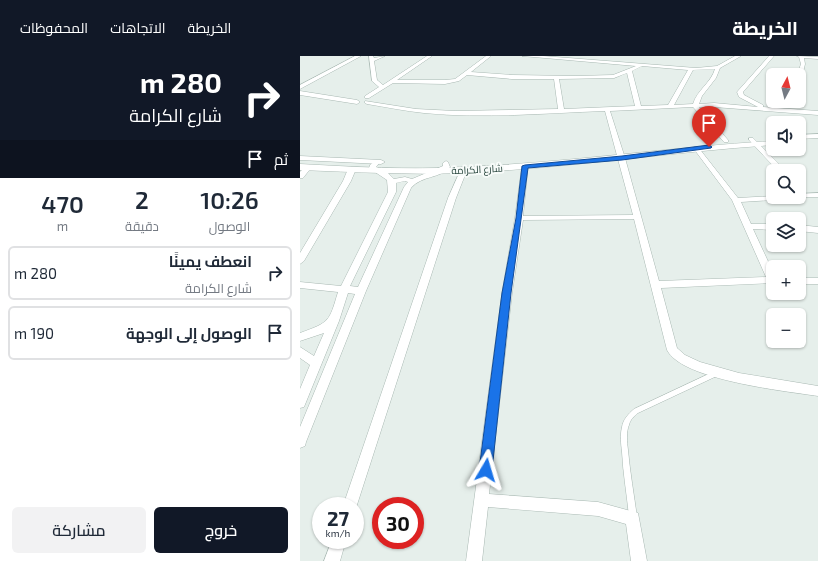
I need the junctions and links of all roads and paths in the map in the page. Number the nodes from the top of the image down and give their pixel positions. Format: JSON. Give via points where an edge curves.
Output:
{"nodes":[{"id":1,"x":350,"y":56,"type":"edge"},
{"id":2,"x":359,"y":56,"type":"edge"},
{"id":3,"x":383,"y":56,"type":"edge"},
{"id":4,"x":430,"y":56,"type":"edge"},
{"id":5,"x":489,"y":56,"type":"edge"},
{"id":6,"x":524,"y":56,"type":"edge"},
{"id":7,"x":740,"y":56,"type":"edge"},
{"id":8,"x":772,"y":56,"type":"edge"},
{"id":9,"x":800,"y":56,"type":"edge"},
{"id":10,"x":545,"y":57,"type":"edge"},
{"id":11,"x":372,"y":58,"type":"edge"},
{"id":12,"x":818,"y":58,"type":"edge"},
{"id":13,"x":595,"y":61,"type":"junction"},
{"id":14,"x":630,"y":67,"type":"junction"},
{"id":15,"x":718,"y":67,"type":"junction"},
{"id":16,"x":692,"y":68,"type":"junction"},
{"id":17,"x":802,"y":68,"type":"edge"},
{"id":18,"x":467,"y":73,"type":"junction"},
{"id":19,"x":556,"y":78,"type":"junction"},
{"id":20,"x":576,"y":78,"type":"junction"},
{"id":21,"x":300,"y":81,"type":"edge"},
{"id":22,"x":391,"y":81,"type":"junction"},
{"id":23,"x":381,"y":86,"type":"junction"},
{"id":24,"x":300,"y":87,"type":"edge"},
{"id":25,"x":300,"y":92,"type":"edge"},
{"id":26,"x":369,"y":100,"type":"junction"},
{"id":27,"x":670,"y":106,"type":"junction"},
{"id":28,"x":695,"y":106,"type":"junction"},
{"id":29,"x":638,"y":107,"type":"junction"},
{"id":30,"x":766,"y":108,"type":"edge"},
{"id":31,"x":766,"y":108,"type":"edge"},
{"id":32,"x":789,"y":108,"type":"edge"},
{"id":33,"x":607,"y":109,"type":"junction"},
{"id":34,"x":560,"y":111,"type":"junction"},
{"id":35,"x":818,"y":113,"type":"edge"},
{"id":36,"x":818,"y":136,"type":"edge"},
{"id":37,"x":806,"y":137,"type":"edge"},
{"id":38,"x":766,"y":139,"type":"edge"},
{"id":39,"x":726,"y":141,"type":"junction"},
{"id":40,"x":754,"y":141,"type":"junction"},
{"id":41,"x":818,"y":141,"type":"edge"},
{"id":42,"x":766,"y":142,"type":"edge"},
{"id":43,"x":806,"y":142,"type":"edge"},
{"id":44,"x":696,"y":148,"type":"junction"},
{"id":45,"x":621,"y":155,"type":"junction"},
{"id":46,"x":300,"y":158,"type":"edge"},
{"id":47,"x":775,"y":164,"type":"edge"},
{"id":48,"x":377,"y":166,"type":"junction"},
{"id":49,"x":525,"y":166,"type":"junction"},
{"id":50,"x":303,"y":167,"type":"edge"},
{"id":51,"x":443,"y":167,"type":"junction"},
{"id":52,"x":352,"y":169,"type":"junction"},
{"id":53,"x":463,"y":170,"type":"junction"},
{"id":54,"x":300,"y":176,"type":"edge"},
{"id":55,"x":413,"y":181,"type":"junction"},
{"id":56,"x":392,"y":182,"type":"junction"},
{"id":57,"x":818,"y":195,"type":"edge"},
{"id":58,"x":806,"y":196,"type":"edge"},
{"id":59,"x":766,"y":198,"type":"edge"},
{"id":60,"x":736,"y":200,"type":"junction"},
{"id":61,"x":637,"y":217,"type":"junction"},
{"id":62,"x":519,"y":218,"type":"junction"},
{"id":63,"x":748,"y":226,"type":"junction"},
{"id":64,"x":766,"y":227,"type":"edge"},
{"id":65,"x":806,"y":229,"type":"edge"},
{"id":66,"x":818,"y":230,"type":"edge"},
{"id":67,"x":300,"y":261,"type":"edge"},
{"id":68,"x":766,"y":266,"type":"edge"},
{"id":69,"x":766,"y":280,"type":"edge"},
{"id":70,"x":806,"y":280,"type":"edge"},
{"id":71,"x":818,"y":281,"type":"edge"},
{"id":72,"x":300,"y":285,"type":"edge"},
{"id":73,"x":656,"y":285,"type":"junction"},
{"id":74,"x":344,"y":290,"type":"junction"},
{"id":75,"x":361,"y":291,"type":"junction"},
{"id":76,"x":334,"y":321,"type":"junction"},
{"id":77,"x":300,"y":337,"type":"edge"},
{"id":78,"x":300,"y":352,"type":"edge"},
{"id":79,"x":317,"y":364,"type":"junction"},
{"id":80,"x":718,"y":373,"type":"junction"},
{"id":81,"x":818,"y":391,"type":"edge"},
{"id":82,"x":300,"y":403,"type":"edge"},
{"id":83,"x":300,"y":442,"type":"edge"},
{"id":84,"x":353,"y":497,"type":"edge"},
{"id":85,"x":482,"y":500,"type":"junction"},
{"id":86,"x":633,"y":518,"type":"junction"},
{"id":87,"x":336,"y":549,"type":"edge"},
{"id":88,"x":332,"y":561,"type":"edge"},
{"id":89,"x":474,"y":561,"type":"edge"},
{"id":90,"x":639,"y":561,"type":"edge"}],
"edges":[{"from":1,"to":21,"type":"street"},
{"from":2,"to":24,"type":"street"},
{"from":3,"to":11,"type":"street"},
{"from":4,"to":22,"type":"street"},
{"from":5,"to":18,"type":"street"},
{"from":6,"to":10,"type":"street"},
{"from":7,"to":15,"type":"street"},
{"from":8,"to":30,"type":"street","via":[[740,92],[741,96]]},
{"from":9,"to":12,"type":"street"},
{"from":9,"to":17,"type":"street"},
{"from":10,"to":13,"type":"street"},
{"from":11,"to":23,"type":"street","via":[[375,81]]},
{"from":13,"to":14,"type":"street"},
{"from":13,"to":20,"type":"street","via":[[578,69]]},
{"from":14,"to":16,"type":"street","via":[[646,65]]},
{"from":14,"to":20,"type":"street","via":[[614,76]]},
{"from":14,"to":29,"type":"street"},
{"from":15,"to":16,"type":"street"},
{"from":15,"to":28,"type":"street","via":[[714,78]]},
{"from":16,"to":27,"type":"street"},
{"from":18,"to":19,"type":"street"},
{"from":18,"to":22,"type":"street","via":[[450,82]]},
{"from":19,"to":20,"type":"street"},
{"from":19,"to":34,"type":"street"},
{"from":22,"to":23,"type":"street"},
{"from":23,"to":26,"type":"street"},
{"from":25,"to":26,"type":"street","via":[[347,100]]},
{"from":26,"to":34,"type":"street","via":[[435,112],[488,114]]},
{"from":27,"to":28,"type":"street"},
{"from":27,"to":29,"type":"street"},
{"from":28,"to":31,"type":"street"},
{"from":28,"to":39,"type":"street"},
{"from":29,"to":33,"type":"street"},
{"from":32,"to":35,"type":"street"},
{"from":33,"to":34,"type":"street"},
{"from":33,"to":45,"type":"street"},
{"from":36,"to":37,"type":"street"},
{"from":38,"to":40,"type":"street","name":"شارع الكرامة"},
{"from":39,"to":40,"type":"street","name":"شارع الكرامة"},
{"from":39,"to":45,"type":"street","name":"شارع الكرامة"},
{"from":40,"to":42,"type":"street","name":"شارع الكرامة"},
{"from":40,"to":44,"type":"street","name":"شارع الكرامة"},
{"from":40,"to":47,"type":"street"},
{"from":41,"to":43,"type":"street"},
{"from":44,"to":45,"type":"street","name":"شارع الكرامة"},
{"from":44,"to":60,"type":"street"},
{"from":45,"to":49,"type":"street","name":"شارع الكرامة"},
{"from":45,"to":51,"type":"street","name":"شارع الكرامة","via":[[512,160]]},
{"from":45,"to":61,"type":"street"},
{"from":46,"to":48,"type":"street","name":"شارع الكرامة"},
{"from":48,"to":51,"type":"street","name":"شارع الكرامة"},
{"from":48,"to":52,"type":"street","name":"شارع الكرامة"},
{"from":48,"to":56,"type":"street"},
{"from":49,"to":53,"type":"street","name":"شارع الكرامة"},
{"from":49,"to":62,"type":"street"},
{"from":50,"to":52,"type":"street","name":"شارع الكرامة"},
{"from":50,"to":54,"type":"street"},
{"from":51,"to":53,"type":"street","name":"شارع الكرامة"},
{"from":51,"to":55,"type":"street"},
{"from":52,"to":67,"type":"street"},
{"from":53,"to":84,"type":"street"},
{"from":55,"to":56,"type":"street","via":[[405,179]]},
{"from":55,"to":75,"type":"street"},
{"from":56,"to":74,"type":"street","via":[[392,192]]},
{"from":57,"to":58,"type":"street"},
{"from":59,"to":60,"type":"street"},
{"from":60,"to":63,"type":"street"},
{"from":61,"to":62,"type":"street"},
{"from":61,"to":73,"type":"street"},
{"from":62,"to":85,"type":"street","via":[[507,293]]},
{"from":63,"to":64,"type":"street"},
{"from":63,"to":68,"type":"street"},
{"from":65,"to":66,"type":"street"},
{"from":69,"to":73,"type":"street"},
{"from":70,"to":71,"type":"street"},
{"from":72,"to":74,"type":"street"},
{"from":73,"to":80,"type":"street","via":[[672,350],[676,356],[692,366]]},
{"from":74,"to":75,"type":"street"},
{"from":74,"to":76,"type":"street"},
{"from":75,"to":83,"type":"street"},
{"from":76,"to":77,"type":"street","via":[[320,330]]},
{"from":76,"to":79,"type":"street"},
{"from":78,"to":79,"type":"street"},
{"from":79,"to":82,"type":"street"},
{"from":80,"to":81,"type":"street"},
{"from":80,"to":86,"type":"lane","via":[[636,411],[627,420],[624,427]]},
{"from":85,"to":86,"type":"street","via":[[591,508]]},
{"from":85,"to":89,"type":"street"},
{"from":86,"to":90,"type":"street"},
{"from":87,"to":88,"type":"street"}]}
